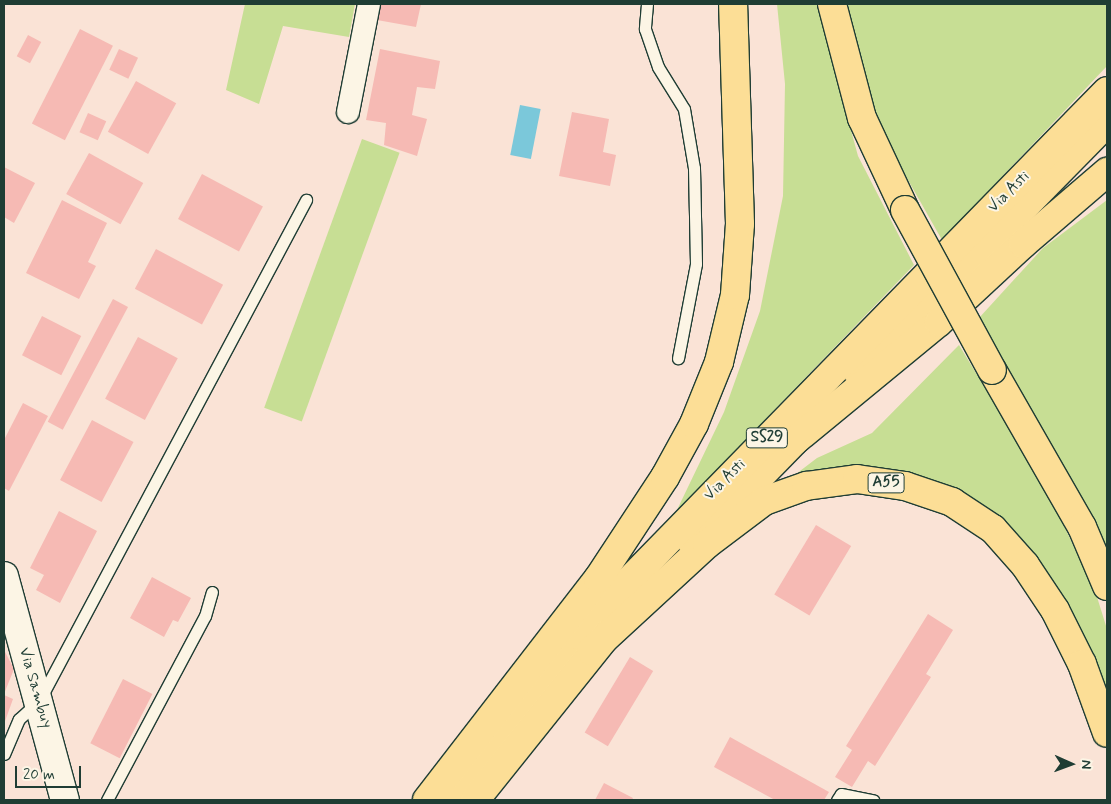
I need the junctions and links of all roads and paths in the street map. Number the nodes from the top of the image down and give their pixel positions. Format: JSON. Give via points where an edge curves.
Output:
{"nodes":[{"id":1,"x":369,"y":4,"type":"edge"},
{"id":2,"x":647,"y":4,"type":"edge"},
{"id":3,"x":733,"y":4,"type":"edge"},
{"id":4,"x":832,"y":4,"type":"edge"},
{"id":5,"x":1107,"y":91,"type":"edge"},
{"id":6,"x":348,"y":112,"type":"dead end"},
{"id":7,"x":1107,"y":123,"type":"edge"},
{"id":8,"x":1107,"y":172,"type":"edge"},
{"id":9,"x":306,"y":200,"type":"dead end"},
{"id":10,"x":678,"y":358,"type":"dead end"},
{"id":11,"x":793,"y":442,"type":"junction"},
{"id":12,"x":4,"y":576,"type":"edge"},
{"id":13,"x":1107,"y":586,"type":"edge"},
{"id":14,"x":212,"y":592,"type":"dead end"},
{"id":15,"x":592,"y":651,"type":"junction"},
{"id":16,"x":38,"y":701,"type":"junction"},
{"id":17,"x":1107,"y":733,"type":"edge"},
{"id":18,"x":4,"y":754,"type":"edge"},
{"id":19,"x":66,"y":800,"type":"edge"},
{"id":20,"x":108,"y":800,"type":"edge"},
{"id":21,"x":427,"y":800,"type":"edge"},
{"id":22,"x":445,"y":800,"type":"edge"},
{"id":23,"x":475,"y":800,"type":"edge"},
{"id":24,"x":837,"y":800,"type":"edge"},
{"id":25,"x":873,"y":800,"type":"edge"}],
"edges":[{"from":1,"to":6,"type":"street"},
{"from":2,"to":10,"type":"lane","via":[[645,29],[658,66],[684,109],[694,168],[696,264]]},
{"from":3,"to":21,"type":"main road","via":[[740,224],[735,295],[719,362],[694,424],[669,470],[598,579]]},
{"from":4,"to":13,"type":"main road","bridge":true,"via":[[862,118],[905,210],[1082,527]]},
{"from":5,"to":22,"type":"main road","name":"Via Asti","number":"SS29","via":[[576,635]]},
{"from":7,"to":11,"type":"main road","name":"Via Asti","number":"SS29"},
{"from":8,"to":11,"type":"main road","via":[[939,322]]},
{"from":9,"to":16,"type":"lane"},
{"from":11,"to":15,"type":"main road","name":"Via Asti","number":"SS29"},
{"from":12,"to":16,"type":"street","name":"Via Sambuy"},
{"from":14,"to":20,"type":"lane","via":[[205,616]]},
{"from":15,"to":17,"type":"main road","number":"A55","via":[[707,544],[764,501],[806,486],[858,479],[905,486],[952,502],[985,524],[1025,565],[1055,610],[1082,664]]},
{"from":15,"to":23,"type":"main road","name":"Via Asti","number":"SS29"},
{"from":16,"to":18,"type":"lane","via":[[18,719]]},
{"from":16,"to":19,"type":"street","name":"Via Sambuy"},
{"from":24,"to":25,"type":"lane","via":[[841,794]]}]}
